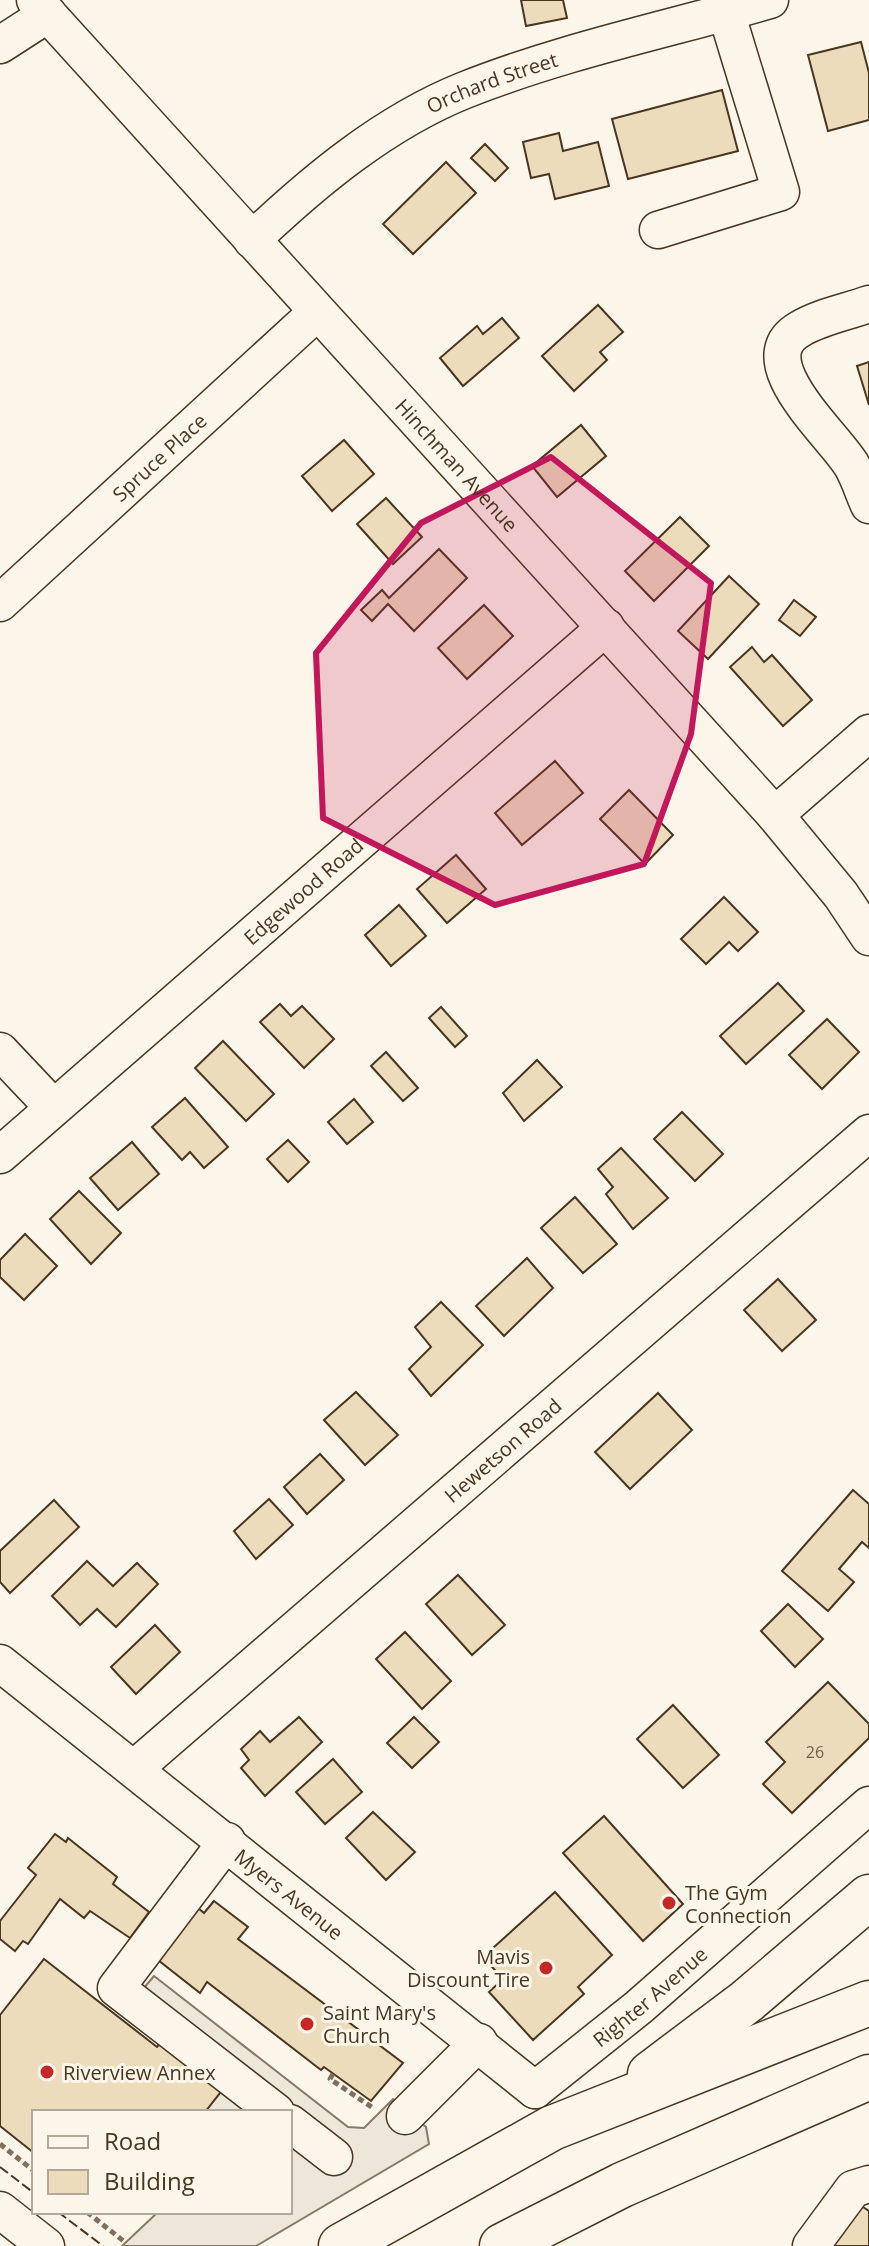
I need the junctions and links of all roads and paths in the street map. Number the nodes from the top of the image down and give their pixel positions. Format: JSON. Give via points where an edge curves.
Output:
{"nodes":[{"id":1,"x":770,"y":0,"type":"edge"},
{"id":2,"x":42,"y":7,"type":"edge"},
{"id":3,"x":726,"y":12,"type":"junction"},
{"id":4,"x":0,"y":45,"type":"edge"},
{"id":5,"x":658,"y":230,"type":"dead end"},
{"id":6,"x":252,"y":240,"type":"junction"},
{"id":7,"x":869,"y":304,"type":"edge"},
{"id":8,"x":317,"y":312,"type":"junction"},
{"id":9,"x":869,"y":505,"type":"edge"},
{"id":10,"x":0,"y":603,"type":"edge"},
{"id":11,"x":606,"y":627,"type":"junction"},
{"id":12,"x":869,"y":733,"type":"edge"},
{"id":13,"x":775,"y":815,"type":"junction"},
{"id":14,"x":869,"y":937,"type":"edge"},
{"id":15,"x":0,"y":1051,"type":"edge"},
{"id":16,"x":52,"y":1106,"type":"junction"},
{"id":17,"x":869,"y":1133,"type":"edge"},
{"id":18,"x":0,"y":1155,"type":"edge"},
{"id":19,"x":0,"y":1663,"type":"edge"},
{"id":20,"x":135,"y":1768,"type":"junction"},
{"id":21,"x":869,"y":1805,"type":"edge"},
{"id":22,"x":227,"y":1841,"type":"junction"},
{"id":23,"x":869,"y":1897,"type":"edge"},
{"id":24,"x":869,"y":2003,"type":"edge"},
{"id":25,"x":479,"y":2042,"type":"junction"},
{"id":26,"x":333,"y":2074,"type":"dead end"},
{"id":27,"x":869,"y":2077,"type":"edge"},
{"id":28,"x":535,"y":2090,"type":"junction"},
{"id":29,"x":611,"y":2105,"type":"junction"},
{"id":30,"x":273,"y":2110,"type":"edge"},
{"id":31,"x":389,"y":2112,"type":"joint"},
{"id":32,"x":292,"y":2125,"type":"edge"},
{"id":33,"x":0,"y":2144,"type":"edge"},
{"id":34,"x":520,"y":2144,"type":"junction"},
{"id":35,"x":334,"y":2157,"type":"dead end"},
{"id":36,"x":32,"y":2169,"type":"edge"},
{"id":37,"x":868,"y":2186,"type":"edge"},
{"id":38,"x":0,"y":2210,"type":"edge"},
{"id":39,"x":90,"y":2214,"type":"edge"},
{"id":40,"x":126,"y":2243,"type":"dead end"},
{"id":41,"x":46,"y":2246,"type":"edge"},
{"id":42,"x":341,"y":2246,"type":"edge"},
{"id":43,"x":502,"y":2246,"type":"edge"},
{"id":44,"x":811,"y":2246,"type":"edge"}],
"edges":[{"from":1,"to":3,"type":"street","name":"Orchard Street"},
{"from":2,"to":4,"type":"street"},
{"from":2,"to":6,"type":"street","name":"Hinchman Avenue"},
{"from":3,"to":5,"type":"street","via":[[781,192]]},
{"from":3,"to":6,"type":"street","name":"Orchard Street","via":[[464,90],[339,164]]},
{"from":6,"to":8,"type":"street","name":"Hinchman Avenue"},
{"from":7,"to":9,"type":"street","via":[[797,329],[784,347],[782,364],[788,383],[851,465]]},
{"from":8,"to":10,"type":"street","name":"Spruce Place"},
{"from":8,"to":11,"type":"street","name":"Hinchman Avenue"},
{"from":11,"to":13,"type":"street","name":"Hinchman Avenue"},
{"from":11,"to":16,"type":"street","name":"Edgewood Road"},
{"from":12,"to":13,"type":"street"},
{"from":13,"to":14,"type":"street","name":"Hinchman Avenue"},
{"from":15,"to":16,"type":"street"},
{"from":16,"to":18,"type":"street","name":"Edgewood Road"},
{"from":17,"to":20,"type":"street","name":"Hewetson Road"},
{"from":19,"to":20,"type":"street","name":"Myers Avenue"},
{"from":20,"to":22,"type":"street","name":"Myers Avenue"},
{"from":21,"to":28,"type":"street","name":"Righter Avenue","via":[[661,1988]]},
{"from":22,"to":25,"type":"street","name":"Myers Avenue"},
{"from":22,"to":30,"type":"street","via":[[116,1988]]},
{"from":23,"to":29,"type":"highway","via":[[758,1992]]},
{"from":24,"to":29,"type":"highway"},
{"from":25,"to":28,"type":"street","name":"Myers Avenue"},
{"from":25,"to":31,"type":"street"},
{"from":26,"to":31,"type":"path","via":[[330,2079]]},
{"from":27,"to":43,"type":"highway","via":[[622,2185]]},
{"from":28,"to":34,"type":"street"},
{"from":29,"to":34,"type":"highway"},
{"from":32,"to":35,"type":"street"},
{"from":33,"to":36,"type":"path"},
{"from":34,"to":42,"type":"highway"},
{"from":37,"to":44,"type":"street","via":[[853,2189]]},
{"from":38,"to":41,"type":"street"},
{"from":39,"to":40,"type":"path"}]}
